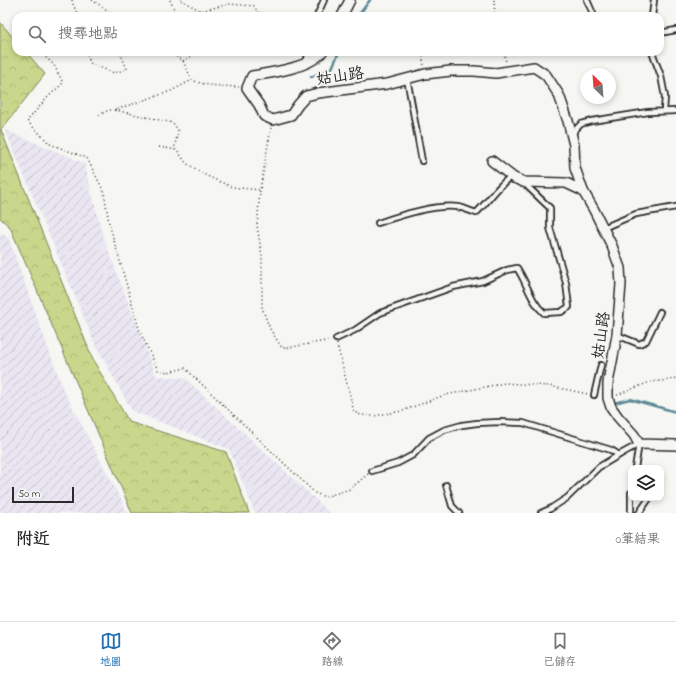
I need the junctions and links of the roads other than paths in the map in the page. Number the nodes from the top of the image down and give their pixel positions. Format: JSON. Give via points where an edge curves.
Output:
{"nodes":[{"id":1,"x":324,"y":0,"type":"edge"},
{"id":2,"x":350,"y":0,"type":"edge"},
{"id":3,"x":587,"y":0,"type":"edge"},
{"id":4,"x":654,"y":0,"type":"edge"},
{"id":5,"x":320,"y":12,"type":"edge"},
{"id":6,"x":344,"y":12,"type":"edge"},
{"id":7,"x":592,"y":12,"type":"edge"},
{"id":8,"x":652,"y":12,"type":"edge"},
{"id":9,"x":676,"y":30,"type":"edge"},
{"id":10,"x":664,"y":32,"type":"edge"},
{"id":11,"x":308,"y":56,"type":"edge"},
{"id":12,"x":318,"y":56,"type":"edge"},
{"id":13,"x":654,"y":56,"type":"edge"},
{"id":14,"x":306,"y":63,"type":"junction"},
{"id":15,"x":407,"y":78,"type":"junction"},
{"id":16,"x":664,"y":111,"type":"junction"},
{"id":17,"x":676,"y":111,"type":"edge"},
{"id":18,"x":571,"y":138,"type":"junction"},
{"id":19,"x":422,"y":161,"type":"dead end"},
{"id":20,"x":492,"y":161,"type":"dead end"},
{"id":21,"x":583,"y":191,"type":"junction"},
{"id":22,"x":676,"y":207,"type":"edge"},
{"id":23,"x":378,"y":223,"type":"dead end"},
{"id":24,"x":603,"y":228,"type":"junction"},
{"id":25,"x":660,"y":312,"type":"dead end"},
{"id":26,"x":617,"y":335,"type":"junction"},
{"id":27,"x":336,"y":339,"type":"road end"},
{"id":28,"x":601,"y":365,"type":"dead end"},
{"id":29,"x":594,"y":395,"type":"road end"},
{"id":30,"x":639,"y":444,"type":"junction"},
{"id":31,"x":676,"y":445,"type":"edge"},
{"id":32,"x":618,"y":454,"type":"junction"},
{"id":33,"x":636,"y":465,"type":"edge"},
{"id":34,"x":372,"y":471,"type":"road end"},
{"id":35,"x":446,"y":485,"type":"dead end"},
{"id":36,"x":631,"y":501,"type":"edge"},
{"id":37,"x":647,"y":501,"type":"edge"},
{"id":38,"x":459,"y":513,"type":"edge"},
{"id":39,"x":541,"y":513,"type":"edge"},
{"id":40,"x":631,"y":513,"type":"edge"},
{"id":41,"x":639,"y":513,"type":"edge"}],
"edges":[{"from":1,"to":5,"type":"lane"},
{"from":2,"to":6,"type":"street"},
{"from":3,"to":7,"type":"lane"},
{"from":4,"to":8,"type":"lane"},
{"from":9,"to":10,"type":"lane"},
{"from":11,"to":14,"type":"lane"},
{"from":12,"to":14,"type":"street","name":"姑山路"},
{"from":13,"to":16,"type":"lane","via":[[661,76],[665,97]]},
{"from":14,"to":15,"type":"street","name":"姑山路","via":[[278,72],[252,76],[247,88],[264,116],[273,120],[292,115],[306,96],[387,84]]},
{"from":15,"to":18,"type":"street","name":"姑山路","via":[[458,71],[496,73],[534,68],[546,75],[559,95]]},
{"from":15,"to":19,"type":"lane"},
{"from":16,"to":17,"type":"lane"},
{"from":16,"to":18,"type":"lane","via":[[592,121],[582,124]]},
{"from":18,"to":21,"type":"street","name":"姑山路","via":[[574,145],[575,168]]},
{"from":20,"to":21,"type":"street","via":[[514,178],[524,182],[566,183]]},
{"from":21,"to":24,"type":"street","name":"姑山路"},
{"from":22,"to":24,"type":"lane","via":[[636,214]]},
{"from":23,"to":27,"type":"lane","via":[[399,216],[442,208],[458,207],[476,213],[509,178],[526,185],[550,208],[550,228],[566,284],[569,307],[561,312],[544,314],[537,308],[517,268],[484,281],[453,287],[380,313]]},
{"from":24,"to":26,"type":"street","name":"姑山路","via":[[620,268]]},
{"from":25,"to":26,"type":"lane","via":[[646,342],[639,344]]},
{"from":26,"to":30,"type":"street","name":"姑山路","via":[[608,383],[608,398],[618,417]]},
{"from":28,"to":29,"type":"lane"},
{"from":30,"to":31,"type":"street"},
{"from":30,"to":32,"type":"lane"},
{"from":30,"to":33,"type":"lane"},
{"from":32,"to":34,"type":"lane","via":[[523,423],[477,423],[444,430],[429,438],[413,455]]},
{"from":32,"to":39,"type":"lane","via":[[599,467],[567,498]]},
{"from":35,"to":38,"type":"lane","via":[[452,506]]},
{"from":36,"to":40,"type":"lane"},
{"from":37,"to":41,"type":"lane"}]}
